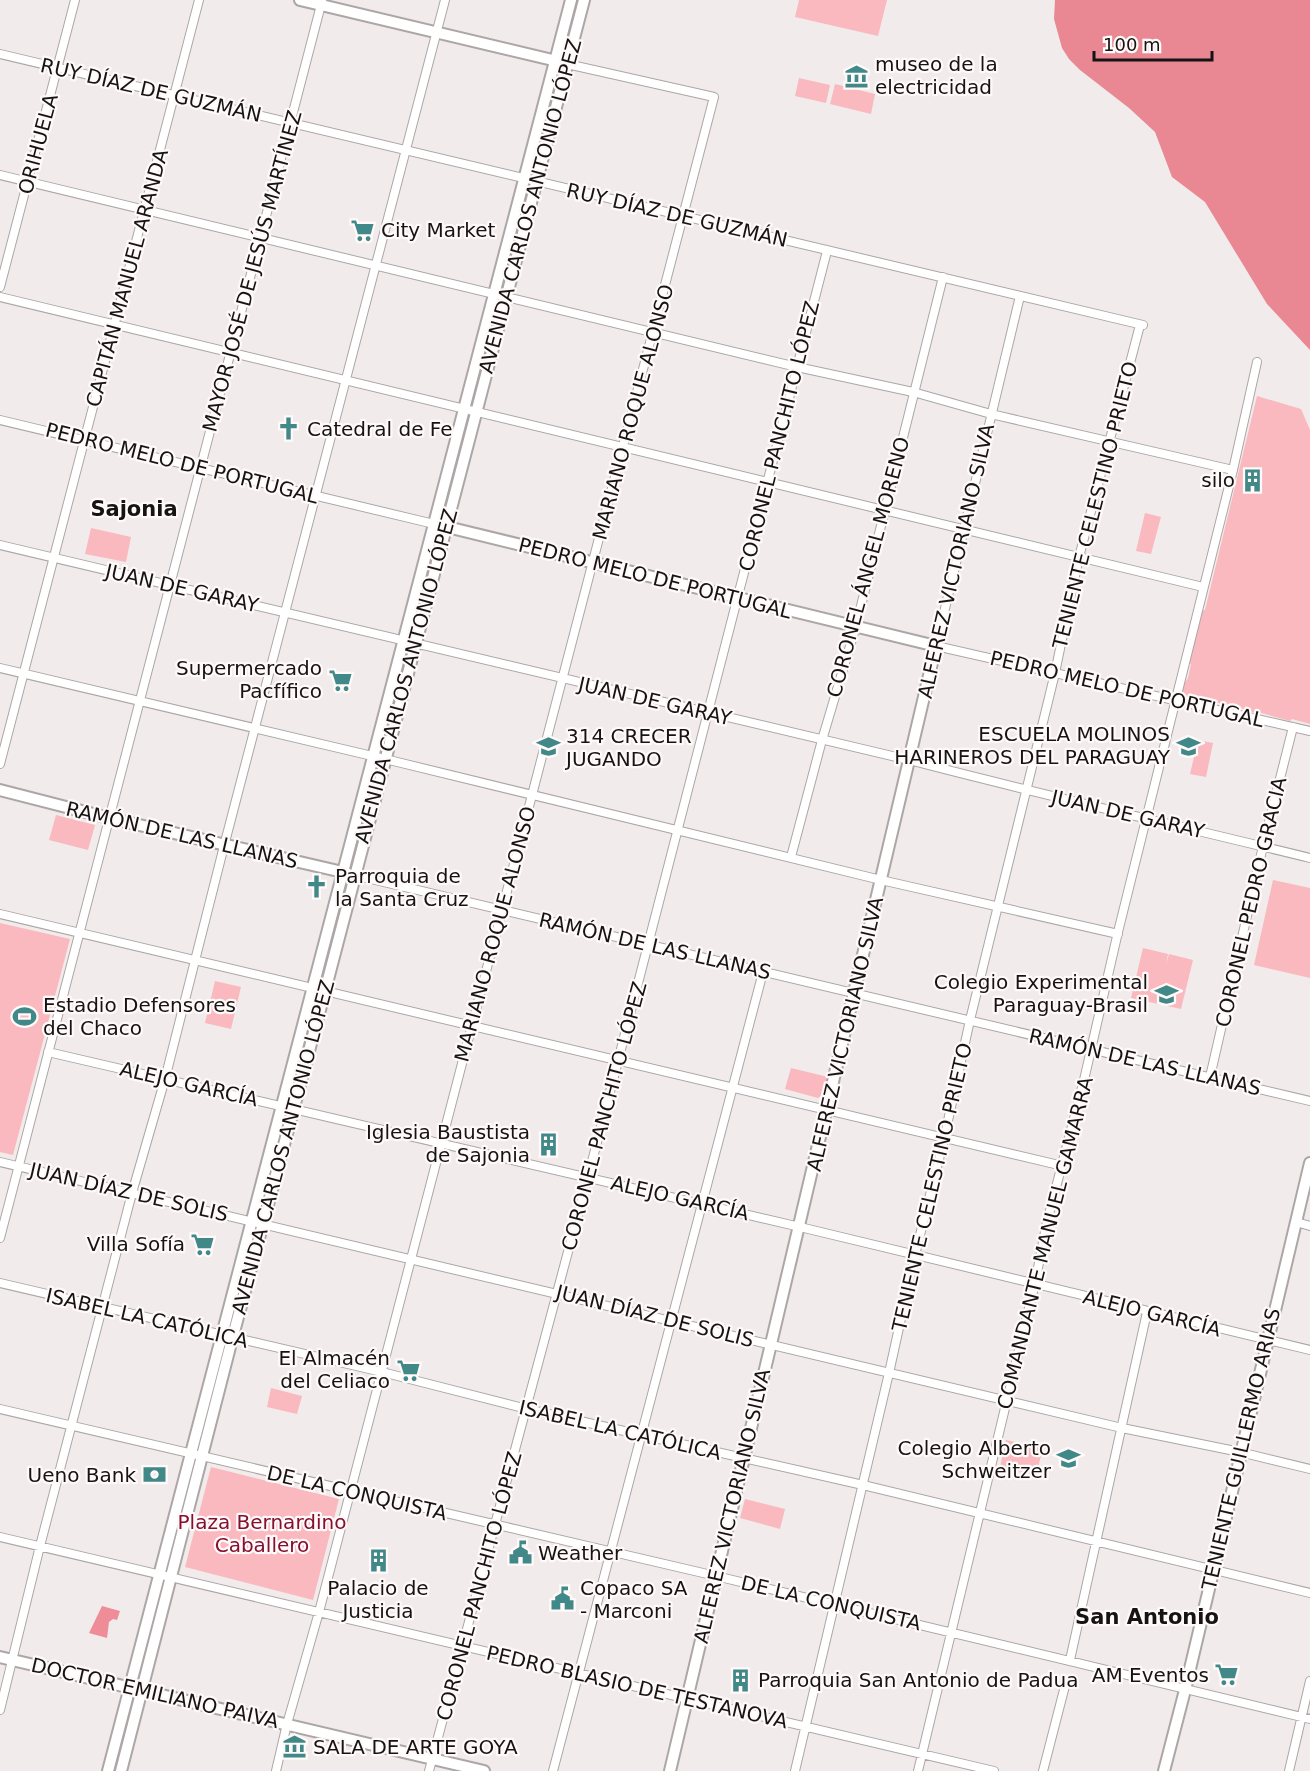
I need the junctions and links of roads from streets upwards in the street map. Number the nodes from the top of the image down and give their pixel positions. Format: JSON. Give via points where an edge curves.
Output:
{"nodes":[{"id":1,"x":75,"y":0,"type":"edge"},
{"id":2,"x":199,"y":0,"type":"edge"},
{"id":3,"x":300,"y":0,"type":"edge"},
{"id":4,"x":446,"y":0,"type":"edge"},
{"id":5,"x":571,"y":0,"type":"edge"},
{"id":6,"x":584,"y":0,"type":"edge"},
{"id":7,"x":322,"y":2,"type":"edge"},
{"id":8,"x":437,"y":33,"type":"junction"},
{"id":9,"x":0,"y":54,"type":"edge"},
{"id":10,"x":555,"y":61,"type":"junction"},
{"id":11,"x":567,"y":64,"type":"junction"},
{"id":12,"x":57,"y":68,"type":"junction"},
{"id":13,"x":174,"y":96,"type":"junction"},
{"id":14,"x":290,"y":123,"type":"junction"},
{"id":15,"x":406,"y":151,"type":"junction"},
{"id":16,"x":0,"y":175,"type":"edge"},
{"id":17,"x":524,"y":179,"type":"junction"},
{"id":18,"x":28,"y":182,"type":"junction"},
{"id":19,"x":536,"y":182,"type":"junction"},
{"id":20,"x":145,"y":210,"type":"junction"},
{"id":21,"x":684,"y":217,"type":"junction"},
{"id":22,"x":260,"y":238,"type":"junction"},
{"id":23,"x":827,"y":251,"type":"junction"},
{"id":24,"x":376,"y":265,"type":"junction"},
{"id":25,"x":943,"y":277,"type":"junction"},
{"id":26,"x":0,"y":287,"type":"edge"},
{"id":27,"x":494,"y":294,"type":"junction"},
{"id":28,"x":1020,"y":296,"type":"junction"},
{"id":29,"x":0,"y":297,"type":"edge"},
{"id":30,"x":506,"y":297,"type":"junction"},
{"id":31,"x":115,"y":325,"type":"junction"},
{"id":32,"x":1142,"y":325,"type":"joint"},
{"id":33,"x":654,"y":332,"type":"junction"},
{"id":34,"x":230,"y":353,"type":"junction"},
{"id":35,"x":1257,"y":364,"type":"dead end"},
{"id":36,"x":797,"y":367,"type":"junction"},
{"id":37,"x":346,"y":380,"type":"junction"},
{"id":38,"x":914,"y":392,"type":"junction"},
{"id":39,"x":464,"y":408,"type":"junction"},
{"id":40,"x":476,"y":411,"type":"junction"},
{"id":41,"x":991,"y":414,"type":"junction"},
{"id":42,"x":0,"y":420,"type":"edge"},
{"id":43,"x":85,"y":440,"type":"junction"},
{"id":44,"x":1109,"y":441,"type":"junction"},
{"id":45,"x":624,"y":447,"type":"junction"},
{"id":46,"x":200,"y":468,"type":"junction"},
{"id":47,"x":1233,"y":470,"type":"junction"},
{"id":48,"x":768,"y":482,"type":"junction"},
{"id":49,"x":316,"y":496,"type":"junction"},
{"id":50,"x":885,"y":510,"type":"junction"},
{"id":51,"x":434,"y":524,"type":"junction"},
{"id":52,"x":446,"y":527,"type":"junction"},
{"id":53,"x":964,"y":529,"type":"junction"},
{"id":54,"x":0,"y":545,"type":"edge"},
{"id":55,"x":54,"y":557,"type":"junction"},
{"id":56,"x":1079,"y":557,"type":"junction"},
{"id":57,"x":593,"y":563,"type":"junction"},
{"id":58,"x":170,"y":586,"type":"junction"},
{"id":59,"x":1203,"y":587,"type":"junction"},
{"id":60,"x":738,"y":598,"type":"junction"},
{"id":61,"x":285,"y":613,"type":"junction"},
{"id":62,"x":856,"y":626,"type":"junction"},
{"id":63,"x":403,"y":640,"type":"junction"},
{"id":64,"x":415,"y":643,"type":"junction"},
{"id":65,"x":936,"y":646,"type":"junction"},
{"id":66,"x":0,"y":668,"type":"edge"},
{"id":67,"x":24,"y":673,"type":"junction"},
{"id":68,"x":1055,"y":673,"type":"junction"},
{"id":69,"x":562,"y":679,"type":"junction"},
{"id":70,"x":140,"y":700,"type":"junction"},
{"id":71,"x":1174,"y":700,"type":"junction"},
{"id":72,"x":709,"y":713,"type":"junction"},
{"id":73,"x":1293,"y":727,"type":"junction"},
{"id":74,"x":254,"y":729,"type":"junction"},
{"id":75,"x":1310,"y":731,"type":"edge"},
{"id":76,"x":822,"y":740,"type":"junction"},
{"id":77,"x":373,"y":756,"type":"junction"},
{"id":78,"x":385,"y":759,"type":"junction"},
{"id":79,"x":909,"y":760,"type":"junction"},
{"id":80,"x":0,"y":764,"type":"edge"},
{"id":81,"x":0,"y":790,"type":"edge"},
{"id":82,"x":1025,"y":790,"type":"junction"},
{"id":83,"x":531,"y":796,"type":"junction"},
{"id":84,"x":109,"y":818,"type":"junction"},
{"id":85,"x":1147,"y":818,"type":"junction"},
{"id":86,"x":679,"y":830,"type":"junction"},
{"id":87,"x":224,"y":846,"type":"junction"},
{"id":88,"x":1263,"y":846,"type":"junction"},
{"id":89,"x":791,"y":857,"type":"junction"},
{"id":90,"x":1310,"y":858,"type":"edge"},
{"id":91,"x":343,"y":872,"type":"junction"},
{"id":92,"x":354,"y":875,"type":"junction"},
{"id":93,"x":881,"y":880,"type":"junction"},
{"id":94,"x":998,"y":905,"type":"junction"},
{"id":95,"x":501,"y":910,"type":"junction"},
{"id":96,"x":0,"y":914,"type":"edge"},
{"id":97,"x":79,"y":933,"type":"junction"},
{"id":98,"x":1118,"y":934,"type":"junction"},
{"id":99,"x":649,"y":945,"type":"junction"},
{"id":100,"x":196,"y":961,"type":"junction"},
{"id":101,"x":763,"y":972,"type":"junction"},
{"id":102,"x":312,"y":988,"type":"junction"},
{"id":103,"x":325,"y":991,"type":"junction"},
{"id":104,"x":853,"y":993,"type":"junction"},
{"id":105,"x":970,"y":1020,"type":"junction"},
{"id":106,"x":471,"y":1025,"type":"junction"},
{"id":107,"x":1092,"y":1049,"type":"junction"},
{"id":108,"x":48,"y":1052,"type":"junction"},
{"id":109,"x":619,"y":1060,"type":"junction"},
{"id":110,"x":1210,"y":1077,"type":"junction"},
{"id":111,"x":165,"y":1079,"type":"junction"},
{"id":112,"x":733,"y":1087,"type":"junction"},
{"id":113,"x":1310,"y":1101,"type":"edge"},
{"id":114,"x":287,"y":1106,"type":"junction"},
{"id":115,"x":826,"y":1109,"type":"junction"},
{"id":116,"x":944,"y":1139,"type":"junction"},
{"id":117,"x":441,"y":1142,"type":"junction"},
{"id":118,"x":0,"y":1162,"type":"edge"},
{"id":119,"x":1310,"y":1163,"type":"edge"},
{"id":120,"x":19,"y":1166,"type":"junction"},
{"id":121,"x":1063,"y":1166,"type":"junction"},
{"id":122,"x":588,"y":1177,"type":"junction"},
{"id":123,"x":132,"y":1193,"type":"junction"},
{"id":124,"x":702,"y":1203,"type":"junction"},
{"id":125,"x":257,"y":1222,"type":"junction"},
{"id":126,"x":1296,"y":1222,"type":"junction"},
{"id":127,"x":1310,"y":1226,"type":"edge"},
{"id":128,"x":800,"y":1227,"type":"junction"},
{"id":129,"x":0,"y":1238,"type":"edge"},
{"id":130,"x":915,"y":1255,"type":"junction"},
{"id":131,"x":410,"y":1258,"type":"junction"},
{"id":132,"x":0,"y":1283,"type":"edge"},
{"id":133,"x":1035,"y":1283,"type":"junction"},
{"id":134,"x":558,"y":1293,"type":"junction"},
{"id":135,"x":102,"y":1307,"type":"junction"},
{"id":136,"x":1147,"y":1312,"type":"junction"},
{"id":137,"x":671,"y":1321,"type":"junction"},
{"id":138,"x":227,"y":1337,"type":"junction"},
{"id":139,"x":1267,"y":1341,"type":"junction"},
{"id":140,"x":771,"y":1344,"type":"junction"},
{"id":141,"x":1310,"y":1350,"type":"edge"},
{"id":142,"x":382,"y":1372,"type":"junction"},
{"id":143,"x":889,"y":1373,"type":"junction"},
{"id":144,"x":1006,"y":1399,"type":"junction"},
{"id":145,"x":0,"y":1409,"type":"edge"},
{"id":146,"x":527,"y":1409,"type":"junction"},
{"id":147,"x":72,"y":1426,"type":"junction"},
{"id":148,"x":1122,"y":1428,"type":"junction"},
{"id":149,"x":641,"y":1435,"type":"junction"},
{"id":150,"x":1240,"y":1452,"type":"junction"},
{"id":151,"x":196,"y":1455,"type":"junction"},
{"id":152,"x":743,"y":1459,"type":"junction"},
{"id":153,"x":1310,"y":1469,"type":"edge"},
{"id":154,"x":863,"y":1485,"type":"junction"},
{"id":155,"x":351,"y":1491,"type":"junction"},
{"id":156,"x":981,"y":1515,"type":"junction"},
{"id":157,"x":494,"y":1525,"type":"junction"},
{"id":158,"x":0,"y":1537,"type":"edge"},
{"id":159,"x":1097,"y":1543,"type":"junction"},
{"id":160,"x":40,"y":1546,"type":"junction"},
{"id":161,"x":610,"y":1552,"type":"junction"},
{"id":162,"x":1212,"y":1570,"type":"junction"},
{"id":163,"x":165,"y":1576,"type":"junction"},
{"id":164,"x":716,"y":1576,"type":"junction"},
{"id":165,"x":1310,"y":1593,"type":"edge"},
{"id":166,"x":835,"y":1604,"type":"junction"},
{"id":167,"x":320,"y":1612,"type":"junction"},
{"id":168,"x":952,"y":1632,"type":"junction"},
{"id":169,"x":462,"y":1645,"type":"junction"},
{"id":170,"x":0,"y":1657,"type":"edge"},
{"id":171,"x":13,"y":1660,"type":"junction"},
{"id":172,"x":1070,"y":1660,"type":"junction"},
{"id":173,"x":579,"y":1673,"type":"junction"},
{"id":174,"x":1310,"y":1681,"type":"edge"},
{"id":175,"x":1066,"y":1682,"type":"dead end"},
{"id":176,"x":131,"y":1687,"type":"junction"},
{"id":177,"x":143,"y":1690,"type":"junction"},
{"id":178,"x":1185,"y":1690,"type":"junction"},
{"id":179,"x":687,"y":1699,"type":"junction"},
{"id":180,"x":0,"y":1710,"type":"edge"},
{"id":181,"x":1306,"y":1718,"type":"edge"},
{"id":182,"x":287,"y":1724,"type":"junction"},
{"id":183,"x":806,"y":1727,"type":"junction"},
{"id":184,"x":922,"y":1754,"type":"junction"},
{"id":185,"x":432,"y":1759,"type":"junction"},
{"id":186,"x":108,"y":1771,"type":"edge"},
{"id":187,"x":121,"y":1771,"type":"edge"},
{"id":188,"x":276,"y":1771,"type":"edge"},
{"id":189,"x":429,"y":1771,"type":"edge"},
{"id":190,"x":484,"y":1771,"type":"edge"},
{"id":191,"x":553,"y":1771,"type":"edge"},
{"id":192,"x":670,"y":1771,"type":"edge"},
{"id":193,"x":795,"y":1771,"type":"edge"},
{"id":194,"x":918,"y":1771,"type":"edge"},
{"id":195,"x":994,"y":1771,"type":"edge"},
{"id":196,"x":1043,"y":1771,"type":"edge"},
{"id":197,"x":1164,"y":1771,"type":"edge"},
{"id":198,"x":1289,"y":1771,"type":"edge"}],
"edges":[{"from":1,"to":12,"type":"street","name":"ORIHUELA"},
{"from":2,"to":13,"type":"street","name":"CAPITÁN MANUEL ARANDA"},
{"from":3,"to":7,"type":"street"},
{"from":4,"to":8,"type":"street"},
{"from":5,"to":10,"type":"street","name":"AVENIDA CARLOS ANTONIO LÓPEZ"},
{"from":6,"to":11,"type":"street","name":"AVENIDA CARLOS ANTONIO LÓPEZ"},
{"from":7,"to":8,"type":"street"},
{"from":7,"to":14,"type":"street","name":"MAYOR JOSÉ DE JESÚS MARTÍNEZ"},
{"from":8,"to":10,"type":"street"},
{"from":8,"to":15,"type":"street"},
{"from":9,"to":12,"type":"street","name":"RUY DÍAZ DE GUZMÁN"},
{"from":10,"to":11,"type":"street"},
{"from":10,"to":17,"type":"street","name":"AVENIDA CARLOS ANTONIO LÓPEZ"},
{"from":11,"to":19,"type":"street","name":"AVENIDA CARLOS ANTONIO LÓPEZ"},
{"from":11,"to":21,"type":"street","name":"MARIANO ROQUE ALONSO","via":[[714,98]]},
{"from":12,"to":13,"type":"street","name":"RUY DÍAZ DE GUZMÁN"},
{"from":12,"to":18,"type":"street","name":"ORIHUELA"},
{"from":13,"to":14,"type":"street","name":"RUY DÍAZ DE GUZMÁN"},
{"from":13,"to":20,"type":"street","name":"CAPITÁN MANUEL ARANDA"},
{"from":14,"to":15,"type":"street","name":"RUY DÍAZ DE GUZMÁN"},
{"from":14,"to":22,"type":"street","name":"MAYOR JOSÉ DE JESÚS MARTÍNEZ"},
{"from":15,"to":17,"type":"street","name":"RUY DÍAZ DE GUZMÁN"},
{"from":15,"to":24,"type":"street"},
{"from":16,"to":18,"type":"street"},
{"from":17,"to":19,"type":"street","name":"RUY DÍAZ DE GUZMÁN"},
{"from":17,"to":27,"type":"street","name":"AVENIDA CARLOS ANTONIO LÓPEZ"},
{"from":18,"to":20,"type":"street"},
{"from":18,"to":26,"type":"street","name":"ORIHUELA"},
{"from":19,"to":21,"type":"street","name":"RUY DÍAZ DE GUZMÁN"},
{"from":19,"to":30,"type":"street","name":"AVENIDA CARLOS ANTONIO LÓPEZ"},
{"from":20,"to":22,"type":"street"},
{"from":20,"to":31,"type":"street","name":"CAPITÁN MANUEL ARANDA"},
{"from":21,"to":23,"type":"street","name":"RUY DÍAZ DE GUZMÁN"},
{"from":21,"to":33,"type":"street","name":"MARIANO ROQUE ALONSO"},
{"from":22,"to":24,"type":"street"},
{"from":22,"to":34,"type":"street","name":"MAYOR JOSÉ DE JESÚS MARTÍNEZ"},
{"from":23,"to":25,"type":"street","name":"RUY DÍAZ DE GUZMÁN"},
{"from":23,"to":36,"type":"street","name":"CORONEL PANCHITO LÓPEZ"},
{"from":24,"to":27,"type":"street"},
{"from":24,"to":37,"type":"street"},
{"from":25,"to":28,"type":"street","name":"RUY DÍAZ DE GUZMÁN"},
{"from":25,"to":38,"type":"street","name":"CORONEL ÁNGEL MORENO"},
{"from":27,"to":30,"type":"street"},
{"from":27,"to":39,"type":"street","name":"AVENIDA CARLOS ANTONIO LÓPEZ"},
{"from":28,"to":32,"type":"street","name":"RUY DÍAZ DE GUZMÁN"},
{"from":28,"to":41,"type":"street","name":"ALFEREZ VICTORIANO SILVA"},
{"from":29,"to":31,"type":"street"},
{"from":30,"to":33,"type":"street"},
{"from":30,"to":40,"type":"street","name":"AVENIDA CARLOS ANTONIO LÓPEZ"},
{"from":31,"to":34,"type":"street"},
{"from":31,"to":43,"type":"street","name":"CAPITÁN MANUEL ARANDA"},
{"from":32,"to":44,"type":"street","name":"TENIENTE CELESTINO PRIETO"},
{"from":33,"to":36,"type":"street"},
{"from":33,"to":45,"type":"street","name":"MARIANO ROQUE ALONSO"},
{"from":34,"to":37,"type":"street"},
{"from":34,"to":46,"type":"street","name":"MAYOR JOSÉ DE JESÚS MARTÍNEZ"},
{"from":35,"to":47,"type":"street","name":"COMANDANTE MANUEL GAMARRA"},
{"from":36,"to":38,"type":"street"},
{"from":36,"to":48,"type":"street","name":"CORONEL PANCHITO LÓPEZ"},
{"from":37,"to":39,"type":"street"},
{"from":37,"to":49,"type":"street"},
{"from":38,"to":41,"type":"street"},
{"from":38,"to":50,"type":"street","name":"CORONEL ÁNGEL MORENO"},
{"from":39,"to":40,"type":"street"},
{"from":39,"to":51,"type":"street","name":"AVENIDA CARLOS ANTONIO LÓPEZ"},
{"from":40,"to":45,"type":"street"},
{"from":40,"to":52,"type":"street","name":"AVENIDA CARLOS ANTONIO LÓPEZ"},
{"from":41,"to":44,"type":"street"},
{"from":41,"to":53,"type":"street","name":"ALFEREZ VICTORIANO SILVA"},
{"from":42,"to":43,"type":"street","name":"PEDRO MELO DE PORTUGAL"},
{"from":43,"to":46,"type":"street","name":"PEDRO MELO DE PORTUGAL"},
{"from":43,"to":55,"type":"street","name":"CAPITÁN MANUEL ARANDA"},
{"from":44,"to":47,"type":"street"},
{"from":44,"to":56,"type":"street","name":"TENIENTE CELESTINO PRIETO"},
{"from":45,"to":48,"type":"street"},
{"from":45,"to":57,"type":"street","name":"MARIANO ROQUE ALONSO"},
{"from":46,"to":49,"type":"street","name":"PEDRO MELO DE PORTUGAL"},
{"from":46,"to":58,"type":"street","name":"MAYOR JOSÉ DE JESÚS MARTÍNEZ"},
{"from":47,"to":59,"type":"street","name":"COMANDANTE MANUEL GAMARRA"},
{"from":48,"to":50,"type":"street"},
{"from":48,"to":60,"type":"street","name":"CORONEL PANCHITO LÓPEZ"},
{"from":49,"to":51,"type":"street","name":"PEDRO MELO DE PORTUGAL"},
{"from":49,"to":61,"type":"street"},
{"from":50,"to":53,"type":"street"},
{"from":50,"to":62,"type":"street","name":"CORONEL ÁNGEL MORENO"},
{"from":51,"to":52,"type":"street","name":"PEDRO MELO DE PORTUGAL"},
{"from":51,"to":63,"type":"street","name":"AVENIDA CARLOS ANTONIO LÓPEZ"},
{"from":52,"to":57,"type":"street","name":"PEDRO MELO DE PORTUGAL"},
{"from":52,"to":64,"type":"street","name":"AVENIDA CARLOS ANTONIO LÓPEZ"},
{"from":53,"to":56,"type":"street"},
{"from":53,"to":65,"type":"street","name":"ALFEREZ VICTORIANO SILVA"},
{"from":54,"to":55,"type":"street","name":"JUAN DE GARAY"},
{"from":55,"to":58,"type":"street","name":"JUAN DE GARAY"},
{"from":55,"to":67,"type":"street","name":"CAPITÁN MANUEL ARANDA"},
{"from":56,"to":59,"type":"street"},
{"from":56,"to":68,"type":"street","name":"TENIENTE CELESTINO PRIETO"},
{"from":57,"to":60,"type":"street","name":"PEDRO MELO DE PORTUGAL"},
{"from":57,"to":69,"type":"street","name":"MARIANO ROQUE ALONSO"},
{"from":58,"to":61,"type":"street","name":"JUAN DE GARAY"},
{"from":58,"to":70,"type":"street","name":"MAYOR JOSÉ DE JESÚS MARTÍNEZ"},
{"from":59,"to":71,"type":"street","name":"COMANDANTE MANUEL GAMARRA"},
{"from":60,"to":62,"type":"street","name":"PEDRO MELO DE PORTUGAL"},
{"from":60,"to":72,"type":"street","name":"CORONEL PANCHITO LÓPEZ"},
{"from":61,"to":63,"type":"street","name":"JUAN DE GARAY"},
{"from":61,"to":74,"type":"street"},
{"from":62,"to":65,"type":"street","name":"PEDRO MELO DE PORTUGAL"},
{"from":62,"to":76,"type":"street","name":"CORONEL ÁNGEL MORENO"},
{"from":63,"to":64,"type":"street","name":"JUAN DE GARAY"},
{"from":63,"to":77,"type":"street","name":"AVENIDA CARLOS ANTONIO LÓPEZ"},
{"from":64,"to":69,"type":"street","name":"JUAN DE GARAY"},
{"from":64,"to":78,"type":"street","name":"AVENIDA CARLOS ANTONIO LÓPEZ"},
{"from":65,"to":68,"type":"street","name":"PEDRO MELO DE PORTUGAL"},
{"from":65,"to":79,"type":"street","name":"ALFEREZ VICTORIANO SILVA"},
{"from":66,"to":67,"type":"street"},
{"from":67,"to":70,"type":"street"},
{"from":67,"to":80,"type":"street","name":"CAPITÁN MANUEL ARANDA"},
{"from":68,"to":71,"type":"street","name":"PEDRO MELO DE PORTUGAL"},
{"from":68,"to":82,"type":"street","name":"TENIENTE CELESTINO PRIETO"},
{"from":69,"to":72,"type":"street","name":"JUAN DE GARAY"},
{"from":69,"to":83,"type":"street","name":"MARIANO ROQUE ALONSO"},
{"from":70,"to":74,"type":"street"},
{"from":70,"to":84,"type":"street","name":"MAYOR JOSÉ DE JESÚS MARTÍNEZ"},
{"from":71,"to":73,"type":"street","name":"PEDRO MELO DE PORTUGAL"},
{"from":71,"to":85,"type":"street","name":"COMANDANTE MANUEL GAMARRA"},
{"from":72,"to":76,"type":"street","name":"JUAN DE GARAY"},
{"from":72,"to":86,"type":"street","name":"CORONEL PANCHITO LÓPEZ"},
{"from":73,"to":75,"type":"street","name":"PEDRO MELO DE PORTUGAL"},
{"from":73,"to":88,"type":"street","name":"CORONEL PEDRO GRACIA"},
{"from":74,"to":77,"type":"street"},
{"from":74,"to":87,"type":"street"},
{"from":76,"to":79,"type":"street","name":"JUAN DE GARAY"},
{"from":76,"to":89,"type":"street","name":"CORONEL ÁNGEL MORENO"},
{"from":77,"to":78,"type":"street"},
{"from":77,"to":91,"type":"street","name":"AVENIDA CARLOS ANTONIO LÓPEZ"},
{"from":78,"to":83,"type":"street"},
{"from":78,"to":92,"type":"street","name":"AVENIDA CARLOS ANTONIO LÓPEZ"},
{"from":79,"to":82,"type":"street","name":"JUAN DE GARAY"},
{"from":79,"to":93,"type":"street","name":"ALFEREZ VICTORIANO SILVA"},
{"from":81,"to":84,"type":"street","name":"RAMÓN DE LAS LLANAS"},
{"from":82,"to":85,"type":"street","name":"JUAN DE GARAY"},
{"from":82,"to":94,"type":"street","name":"TENIENTE CELESTINO PRIETO"},
{"from":83,"to":86,"type":"street"},
{"from":83,"to":95,"type":"street","name":"MARIANO ROQUE ALONSO"},
{"from":84,"to":87,"type":"street","name":"RAMÓN DE LAS LLANAS"},
{"from":84,"to":97,"type":"street","name":"MAYOR JOSÉ DE JESÚS MARTÍNEZ"},
{"from":85,"to":88,"type":"street","name":"JUAN DE GARAY"},
{"from":85,"to":98,"type":"street","name":"COMANDANTE MANUEL GAMARRA"},
{"from":86,"to":89,"type":"street"},
{"from":86,"to":99,"type":"street","name":"CORONEL PANCHITO LÓPEZ"},
{"from":87,"to":91,"type":"street","name":"RAMÓN DE LAS LLANAS"},
{"from":87,"to":100,"type":"street"},
{"from":88,"to":90,"type":"street","name":"JUAN DE GARAY"},
{"from":88,"to":110,"type":"street","name":"CORONEL PEDRO GRACIA"},
{"from":89,"to":93,"type":"street"},
{"from":91,"to":92,"type":"street","name":"RAMÓN DE LAS LLANAS"},
{"from":91,"to":102,"type":"street","name":"AVENIDA CARLOS ANTONIO LÓPEZ"},
{"from":92,"to":95,"type":"street","name":"RAMÓN DE LAS LLANAS"},
{"from":92,"to":103,"type":"street","name":"AVENIDA CARLOS ANTONIO LÓPEZ"},
{"from":93,"to":94,"type":"street"},
{"from":93,"to":104,"type":"street","name":"ALFEREZ VICTORIANO SILVA"},
{"from":94,"to":98,"type":"street"},
{"from":94,"to":105,"type":"street","name":"TENIENTE CELESTINO PRIETO"},
{"from":95,"to":99,"type":"street","name":"RAMÓN DE LAS LLANAS"},
{"from":95,"to":106,"type":"street","name":"MARIANO ROQUE ALONSO"},
{"from":96,"to":97,"type":"street"},
{"from":97,"to":100,"type":"street"},
{"from":97,"to":108,"type":"street","name":"MAYOR JOSÉ DE JESÚS MARTÍNEZ"},
{"from":98,"to":107,"type":"street","name":"COMANDANTE MANUEL GAMARRA"},
{"from":99,"to":101,"type":"street","name":"RAMÓN DE LAS LLANAS"},
{"from":99,"to":109,"type":"street","name":"CORONEL PANCHITO LÓPEZ"},
{"from":100,"to":102,"type":"street"},
{"from":100,"to":111,"type":"street"},
{"from":101,"to":104,"type":"street","name":"RAMÓN DE LAS LLANAS"},
{"from":101,"to":112,"type":"street"},
{"from":102,"to":103,"type":"street"},
{"from":102,"to":114,"type":"street","name":"AVENIDA CARLOS ANTONIO LÓPEZ"},
{"from":103,"to":106,"type":"street"},
{"from":103,"to":114,"type":"street","name":"AVENIDA CARLOS ANTONIO LÓPEZ"},
{"from":104,"to":105,"type":"street","name":"RAMÓN DE LAS LLANAS"},
{"from":104,"to":115,"type":"street","name":"ALFEREZ VICTORIANO SILVA"},
{"from":105,"to":107,"type":"street","name":"RAMÓN DE LAS LLANAS"},
{"from":105,"to":116,"type":"street","name":"TENIENTE CELESTINO PRIETO"},
{"from":106,"to":109,"type":"street"},
{"from":106,"to":117,"type":"street","name":"MARIANO ROQUE ALONSO"},
{"from":107,"to":110,"type":"street","name":"RAMÓN DE LAS LLANAS"},
{"from":107,"to":121,"type":"street","name":"COMANDANTE MANUEL GAMARRA"},
{"from":108,"to":111,"type":"street","name":"ALEJO GARCÍA"},
{"from":108,"to":120,"type":"street","name":"MAYOR JOSÉ DE JESÚS MARTÍNEZ"},
{"from":109,"to":112,"type":"street"},
{"from":109,"to":122,"type":"street","name":"CORONEL PANCHITO LÓPEZ"},
{"from":110,"to":113,"type":"street","name":"RAMÓN DE LAS LLANAS"},
{"from":111,"to":114,"type":"street","name":"ALEJO GARCÍA"},
{"from":111,"to":123,"type":"street"},
{"from":112,"to":115,"type":"street"},
{"from":112,"to":124,"type":"street"},
{"from":114,"to":117,"type":"street","name":"ALEJO GARCÍA"},
{"from":114,"to":125,"type":"street","name":"AVENIDA CARLOS ANTONIO LÓPEZ"},
{"from":115,"to":116,"type":"street"},
{"from":115,"to":128,"type":"street","name":"ALFEREZ VICTORIANO SILVA"},
{"from":116,"to":121,"type":"street"},
{"from":116,"to":130,"type":"street","name":"TENIENTE CELESTINO PRIETO"},
{"from":117,"to":122,"type":"street","name":"ALEJO GARCÍA"},
{"from":117,"to":131,"type":"street","name":"MARIANO ROQUE ALONSO"},
{"from":118,"to":120,"type":"street","name":"JUAN DÍAZ DE SOLIS"},
{"from":119,"to":126,"type":"street","name":"TENIENTE GUILLERMO ARIAS"},
{"from":120,"to":123,"type":"street","name":"JUAN DÍAZ DE SOLIS"},
{"from":120,"to":129,"type":"street","name":"MAYOR JOSÉ DE JESÚS MARTÍNEZ"},
{"from":121,"to":133,"type":"street","name":"COMANDANTE MANUEL GAMARRA"},
{"from":122,"to":124,"type":"street","name":"ALEJO GARCÍA"},
{"from":122,"to":134,"type":"street","name":"CORONEL PANCHITO LÓPEZ"},
{"from":123,"to":125,"type":"street","name":"JUAN DÍAZ DE SOLIS"},
{"from":123,"to":135,"type":"street"},
{"from":124,"to":128,"type":"street","name":"ALEJO GARCÍA"},
{"from":124,"to":137,"type":"street"},
{"from":125,"to":131,"type":"street","name":"JUAN DÍAZ DE SOLIS"},
{"from":125,"to":138,"type":"street","name":"AVENIDA CARLOS ANTONIO LÓPEZ"},
{"from":126,"to":127,"type":"street"},
{"from":126,"to":139,"type":"street","name":"TENIENTE GUILLERMO ARIAS"},
{"from":128,"to":130,"type":"street","name":"ALEJO GARCÍA"},
{"from":128,"to":140,"type":"street","name":"ALFEREZ VICTORIANO SILVA"},
{"from":130,"to":133,"type":"street","name":"ALEJO GARCÍA"},
{"from":130,"to":143,"type":"street","name":"TENIENTE CELESTINO PRIETO"},
{"from":131,"to":134,"type":"street","name":"JUAN DÍAZ DE SOLIS"},
{"from":131,"to":142,"type":"street","name":"MARIANO ROQUE ALONSO"},
{"from":132,"to":135,"type":"street","name":"ISABEL LA CATÓLICA"},
{"from":133,"to":136,"type":"street","name":"ALEJO GARCÍA"},
{"from":133,"to":144,"type":"street","name":"COMANDANTE MANUEL GAMARRA"},
{"from":134,"to":137,"type":"street","name":"JUAN DÍAZ DE SOLIS"},
{"from":134,"to":146,"type":"street","name":"CORONEL PANCHITO LÓPEZ"},
{"from":135,"to":138,"type":"street","name":"ISABEL LA CATÓLICA"},
{"from":135,"to":147,"type":"street"},
{"from":136,"to":139,"type":"street","name":"ALEJO GARCÍA"},
{"from":136,"to":148,"type":"street"},
{"from":137,"to":140,"type":"street","name":"JUAN DÍAZ DE SOLIS"},
{"from":137,"to":149,"type":"street"},
{"from":138,"to":142,"type":"street","name":"ISABEL LA CATÓLICA"},
{"from":138,"to":151,"type":"street","name":"AVENIDA CARLOS ANTONIO LÓPEZ"},
{"from":139,"to":141,"type":"street","name":"ALEJO GARCÍA"},
{"from":139,"to":150,"type":"street","name":"TENIENTE GUILLERMO ARIAS"},
{"from":140,"to":143,"type":"street","name":"JUAN DÍAZ DE SOLIS"},
{"from":140,"to":152,"type":"street","name":"ALFEREZ VICTORIANO SILVA"},
{"from":142,"to":146,"type":"street","name":"ISABEL LA CATÓLICA"},
{"from":142,"to":155,"type":"street","name":"MARIANO ROQUE ALONSO"},
{"from":143,"to":144,"type":"street","name":"JUAN DÍAZ DE SOLIS"},
{"from":143,"to":154,"type":"street","name":"TENIENTE CELESTINO PRIETO"},
{"from":144,"to":148,"type":"street","name":"JUAN DÍAZ DE SOLIS"},
{"from":144,"to":156,"type":"street","name":"COMANDANTE MANUEL GAMARRA"},
{"from":145,"to":147,"type":"street","name":"DE LA CONQUISTA"},
{"from":146,"to":149,"type":"street","name":"ISABEL LA CATÓLICA"},
{"from":146,"to":157,"type":"street","name":"CORONEL PANCHITO LÓPEZ"},
{"from":147,"to":151,"type":"street","name":"DE LA CONQUISTA"},
{"from":147,"to":160,"type":"street"},
{"from":148,"to":150,"type":"street","name":"JUAN DÍAZ DE SOLIS"},
{"from":148,"to":159,"type":"street"},
{"from":149,"to":152,"type":"street","name":"ISABEL LA CATÓLICA"},
{"from":149,"to":161,"type":"street"},
{"from":150,"to":153,"type":"street","name":"JUAN DÍAZ DE SOLIS"},
{"from":150,"to":162,"type":"street","name":"TENIENTE GUILLERMO ARIAS"},
{"from":151,"to":155,"type":"street","name":"DE LA CONQUISTA"},
{"from":151,"to":163,"type":"street","name":"AVENIDA CARLOS ANTONIO LÓPEZ"},
{"from":152,"to":154,"type":"street","name":"ISABEL LA CATÓLICA"},
{"from":152,"to":164,"type":"street","name":"ALFEREZ VICTORIANO SILVA"},
{"from":154,"to":156,"type":"street","name":"ISABEL LA CATÓLICA"},
{"from":154,"to":166,"type":"street","name":"TENIENTE CELESTINO PRIETO"},
{"from":155,"to":157,"type":"street","name":"DE LA CONQUISTA"},
{"from":155,"to":167,"type":"street","name":"MARIANO ROQUE ALONSO"},
{"from":156,"to":159,"type":"street","name":"ISABEL LA CATÓLICA"},
{"from":156,"to":168,"type":"street","name":"COMANDANTE MANUEL GAMARRA"},
{"from":157,"to":161,"type":"street","name":"DE LA CONQUISTA"},
{"from":157,"to":169,"type":"street","name":"CORONEL PANCHITO LÓPEZ"},
{"from":158,"to":160,"type":"street","name":"PEDRO BLASIO DE TESTANOVA"},
{"from":159,"to":162,"type":"street","name":"ISABEL LA CATÓLICA"},
{"from":159,"to":172,"type":"street"},
{"from":160,"to":163,"type":"street","name":"PEDRO BLASIO DE TESTANOVA"},
{"from":160,"to":171,"type":"street"},
{"from":161,"to":164,"type":"street","name":"DE LA CONQUISTA"},
{"from":161,"to":173,"type":"street"},
{"from":162,"to":165,"type":"street","name":"ISABEL LA CATÓLICA"},
{"from":162,"to":178,"type":"street","name":"TENIENTE GUILLERMO ARIAS"},
{"from":163,"to":167,"type":"street","name":"PEDRO BLASIO DE TESTANOVA"},
{"from":163,"to":176,"type":"street","name":"AVENIDA CARLOS ANTONIO LÓPEZ"},
{"from":163,"to":177,"type":"street","name":"AVENIDA CARLOS ANTONIO LÓPEZ"},
{"from":164,"to":166,"type":"street","name":"DE LA CONQUISTA"},
{"from":164,"to":179,"type":"street","name":"ALFEREZ VICTORIANO SILVA"},
{"from":166,"to":168,"type":"street","name":"DE LA CONQUISTA"},
{"from":166,"to":183,"type":"street","name":"TENIENTE CELESTINO PRIETO"},
{"from":167,"to":169,"type":"street","name":"PEDRO BLASIO DE TESTANOVA"},
{"from":167,"to":182,"type":"street","name":"MARIANO ROQUE ALONSO"},
{"from":168,"to":172,"type":"street","name":"DE LA CONQUISTA"},
{"from":168,"to":184,"type":"street","name":"COMANDANTE MANUEL GAMARRA"},
{"from":169,"to":173,"type":"street","name":"PEDRO BLASIO DE TESTANOVA"},
{"from":169,"to":185,"type":"street","name":"CORONEL PANCHITO LÓPEZ"},
{"from":170,"to":171,"type":"street","name":"DOCTOR EMILIANO PAIVA"},
{"from":171,"to":176,"type":"street","name":"DOCTOR EMILIANO PAIVA"},
{"from":171,"to":180,"type":"street"},
{"from":172,"to":178,"type":"street","name":"DE LA CONQUISTA"},
{"from":173,"to":179,"type":"street","name":"PEDRO BLASIO DE TESTANOVA"},
{"from":173,"to":191,"type":"street"},
{"from":174,"to":181,"type":"street"},
{"from":175,"to":196,"type":"street"},
{"from":176,"to":177,"type":"street","name":"DOCTOR EMILIANO PAIVA"},
{"from":176,"to":186,"type":"street","name":"AVENIDA CARLOS ANTONIO LÓPEZ"},
{"from":177,"to":182,"type":"street","name":"DOCTOR EMILIANO PAIVA"},
{"from":177,"to":187,"type":"street","name":"AVENIDA CARLOS ANTONIO LÓPEZ"},
{"from":178,"to":181,"type":"street","name":"DE LA CONQUISTA"},
{"from":178,"to":197,"type":"street","name":"TENIENTE GUILLERMO ARIAS"},
{"from":179,"to":183,"type":"street","name":"PEDRO BLASIO DE TESTANOVA"},
{"from":179,"to":192,"type":"street","name":"ALFEREZ VICTORIANO SILVA"},
{"from":181,"to":198,"type":"street"},
{"from":182,"to":185,"type":"street","name":"DOCTOR EMILIANO PAIVA"},
{"from":182,"to":188,"type":"street","name":"MARIANO ROQUE ALONSO"},
{"from":183,"to":184,"type":"street","name":"PEDRO BLASIO DE TESTANOVA"},
{"from":183,"to":193,"type":"street","name":"TENIENTE CELESTINO PRIETO"},
{"from":184,"to":194,"type":"street","name":"COMANDANTE MANUEL GAMARRA"},
{"from":184,"to":195,"type":"street","name":"PEDRO BLASIO DE TESTANOVA"},
{"from":185,"to":189,"type":"street","name":"CORONEL PANCHITO LÓPEZ"},
{"from":185,"to":190,"type":"street","name":"DOCTOR EMILIANO PAIVA"}]}
